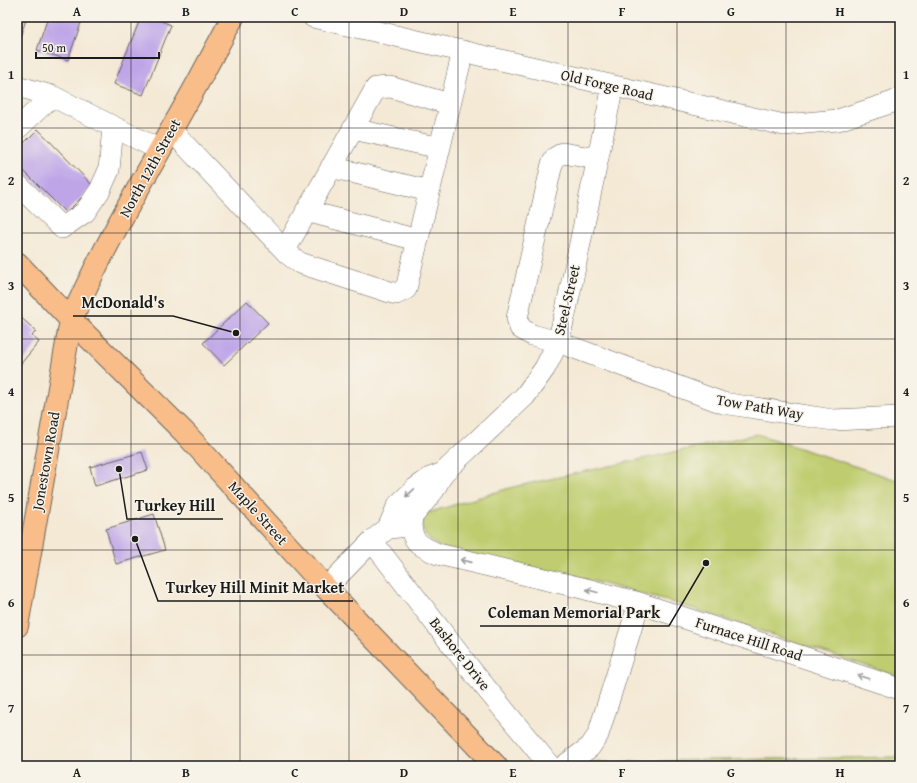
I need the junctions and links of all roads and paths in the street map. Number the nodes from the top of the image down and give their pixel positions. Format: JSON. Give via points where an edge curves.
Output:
{"nodes":[{"id":1,"x":233,"y":17,"type":"edge"},
{"id":2,"x":313,"y":17,"type":"edge"},
{"id":3,"x":463,"y":51,"type":"junction"},
{"id":4,"x":17,"y":86,"type":"edge"},
{"id":5,"x":613,"y":86,"type":"junction"},
{"id":6,"x":52,"y":96,"type":"junction"},
{"id":7,"x":900,"y":98,"type":"edge"},
{"id":8,"x":450,"y":104,"type":"junction"},
{"id":9,"x":113,"y":127,"type":"junction"},
{"id":10,"x":353,"y":128,"type":"junction"},
{"id":11,"x":17,"y":129,"type":"edge"},
{"id":12,"x":171,"y":130,"type":"junction"},
{"id":13,"x":440,"y":148,"type":"junction"},
{"id":14,"x":160,"y":150,"type":"junction"},
{"id":15,"x":597,"y":159,"type":"junction"},
{"id":16,"x":331,"y":167,"type":"junction"},
{"id":17,"x":17,"y":184,"type":"edge"},
{"id":18,"x":429,"y":191,"type":"junction"},
{"id":19,"x":306,"y":211,"type":"junction"},
{"id":20,"x":418,"y":240,"type":"junction"},
{"id":21,"x":284,"y":250,"type":"junction"},
{"id":22,"x":17,"y":263,"type":"edge"},
{"id":23,"x":71,"y":320,"type":"junction"},
{"id":24,"x":558,"y":342,"type":"junction"},
{"id":25,"x":900,"y":417,"type":"edge"},
{"id":26,"x":443,"y":473,"type":"junction"},
{"id":27,"x":412,"y":517,"type":"junction"},
{"id":28,"x":388,"y":528,"type":"junction"},
{"id":29,"x":372,"y":541,"type":"junction"},
{"id":30,"x":326,"y":588,"type":"junction"},
{"id":31,"x":639,"y":603,"type":"junction"},
{"id":32,"x":17,"y":626,"type":"edge"},
{"id":33,"x":900,"y":689,"type":"edge"},
{"id":34,"x":496,"y":766,"type":"edge"},
{"id":35,"x":550,"y":766,"type":"edge"},
{"id":36,"x":564,"y":766,"type":"edge"}],
"edges":[{"from":1,"to":12,"type":"main road","name":"North 12th Street"},
{"from":2,"to":3,"type":"street","name":"Old Forge Road"},
{"from":3,"to":5,"type":"street","name":"Old Forge Road"},
{"from":3,"to":8,"type":"street"},
{"from":4,"to":6,"type":"street"},
{"from":5,"to":7,"type":"street","name":"Old Forge Road","via":[[784,125],[838,120]]},
{"from":5,"to":15,"type":"street","name":"Steel Street"},
{"from":6,"to":9,"type":"street"},
{"from":6,"to":11,"type":"street"},
{"from":8,"to":10,"type":"street","via":[[390,87],[376,88]]},
{"from":8,"to":13,"type":"street"},
{"from":9,"to":14,"type":"street"},
{"from":9,"to":17,"type":"street","via":[[109,170],[100,190],[85,212],[62,228]]},
{"from":10,"to":13,"type":"street"},
{"from":10,"to":16,"type":"street"},
{"from":12,"to":14,"type":"main road","name":"North 12th Street"},
{"from":12,"to":21,"type":"street"},
{"from":13,"to":18,"type":"street"},
{"from":14,"to":23,"type":"main road","name":"North 12th Street","via":[[89,280]]},
{"from":15,"to":24,"type":"street","name":"Steel Street"},
{"from":15,"to":24,"type":"street","name":"Tow Path Way","via":[[563,154],[556,157],[552,164],[517,318],[520,328],[532,335]]},
{"from":16,"to":18,"type":"street"},
{"from":16,"to":19,"type":"street"},
{"from":18,"to":20,"type":"street"},
{"from":19,"to":20,"type":"street"},
{"from":19,"to":21,"type":"street"},
{"from":20,"to":21,"type":"street","via":[[406,290],[396,294],[300,263]]},
{"from":22,"to":23,"type":"main road","name":"Maple Street"},
{"from":23,"to":30,"type":"main road","name":"Maple Street","via":[[185,433]]},
{"from":23,"to":32,"type":"main road","name":"Jonestown Road"},
{"from":24,"to":25,"type":"street","name":"Tow Path Way","via":[[723,403],[833,420]]},
{"from":24,"to":26,"type":"street","name":"Steel Street","via":[[545,368],[525,396]]},
{"from":26,"to":27,"type":"street","name":"Steel Street","via":[[434,490]]},
{"from":26,"to":28,"type":"street","name":"Steel Street","one_way":true,"via":[[430,478],[398,505]]},
{"from":27,"to":28,"type":"street","name":"Steel Street","via":[[399,527]]},
{"from":31,"to":27,"type":"street","name":"Furnace Hill Road","one_way":true,"via":[[438,554],[425,549],[412,535]]},
{"from":28,"to":29,"type":"street","name":"Steel Street"},
{"from":29,"to":30,"type":"street","name":"Steel Street"},
{"from":29,"to":35,"type":"street","name":"Bashore Drive","via":[[472,671]]},
{"from":30,"to":34,"type":"main road","name":"Maple Street"},
{"from":33,"to":31,"type":"street","name":"Furnace Hill Road","one_way":true},
{"from":31,"to":36,"type":"street","via":[[598,735],[590,747]]}]}
